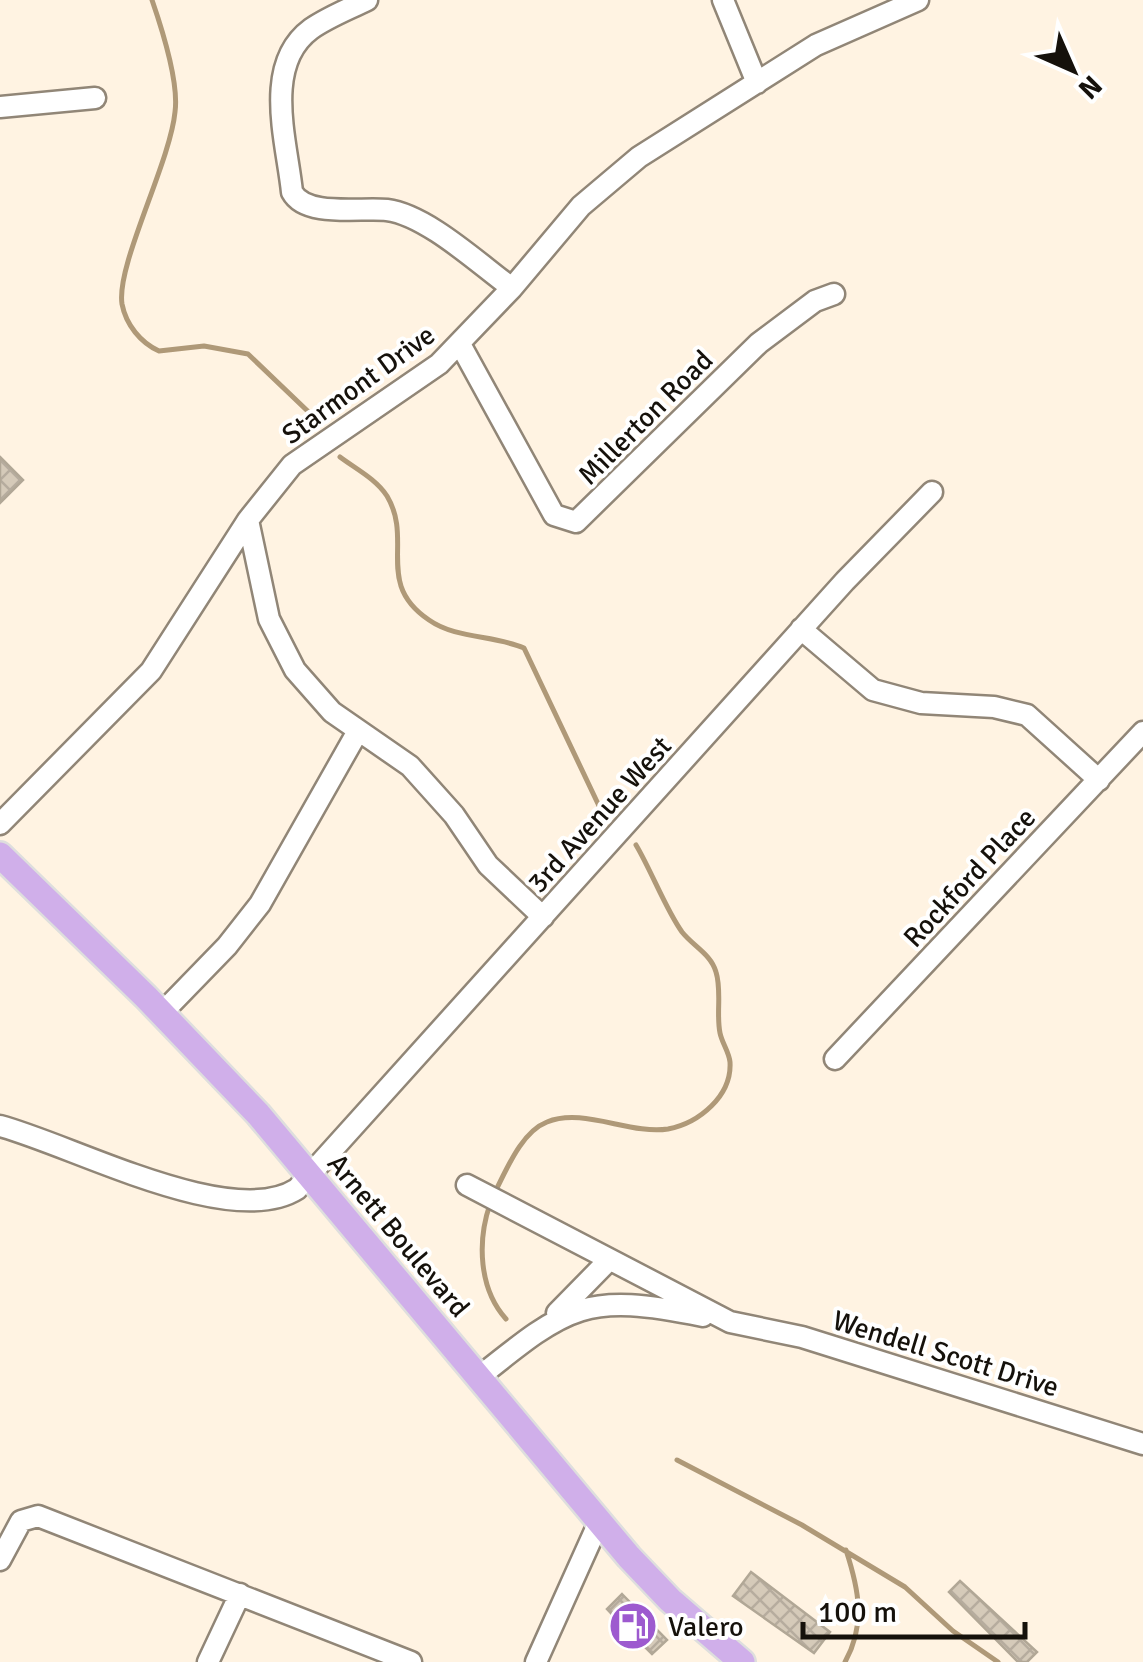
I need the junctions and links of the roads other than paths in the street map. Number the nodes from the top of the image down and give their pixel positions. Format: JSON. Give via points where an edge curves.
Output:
{"nodes":[{"id":1,"x":367,"y":0,"type":"edge"},
{"id":2,"x":723,"y":0,"type":"edge"},
{"id":3,"x":918,"y":0,"type":"edge"},
{"id":4,"x":757,"y":82,"type":"junction"},
{"id":5,"x":95,"y":98,"type":"dead end"},
{"id":6,"x":0,"y":107,"type":"edge"},
{"id":7,"x":512,"y":288,"type":"junction"},
{"id":8,"x":834,"y":294,"type":"dead end"},
{"id":9,"x":460,"y":344,"type":"junction"},
{"id":10,"x":932,"y":492,"type":"dead end"},
{"id":11,"x":248,"y":520,"type":"junction"},
{"id":12,"x":802,"y":630,"type":"junction"},
{"id":13,"x":358,"y":730,"type":"junction"},
{"id":14,"x":1143,"y":732,"type":"edge"},
{"id":15,"x":1099,"y":780,"type":"junction"},
{"id":16,"x":0,"y":824,"type":"edge"},
{"id":17,"x":0,"y":855,"type":"edge"},
{"id":18,"x":543,"y":917,"type":"junction"},
{"id":19,"x":162,"y":1014,"type":"junction"},
{"id":20,"x":835,"y":1059,"type":"dead end"},
{"id":21,"x":0,"y":1126,"type":"edge"},
{"id":22,"x":309,"y":1175,"type":"junction"},
{"id":23,"x":471,"y":1186,"type":"dead end"},
{"id":24,"x":608,"y":1261,"type":"junction"},
{"id":25,"x":550,"y":1321,"type":"junction"},
{"id":26,"x":730,"y":1322,"type":"junction"},
{"id":27,"x":479,"y":1378,"type":"junction"},
{"id":28,"x":1143,"y":1444,"type":"edge"},
{"id":29,"x":599,"y":1522,"type":"junction"},
{"id":30,"x":0,"y":1560,"type":"edge"},
{"id":31,"x":240,"y":1594,"type":"junction"},
{"id":32,"x":208,"y":1662,"type":"edge"},
{"id":33,"x":411,"y":1662,"type":"edge"},
{"id":34,"x":536,"y":1662,"type":"edge"},
{"id":35,"x":742,"y":1662,"type":"edge"}],
"edges":[{"from":1,"to":7,"type":"street","via":[[309,30],[288,58],[281,90],[292,192],[307,206],[392,210]]},
{"from":2,"to":4,"type":"street"},
{"from":3,"to":4,"type":"street","name":"Starmont Drive","via":[[816,45]]},
{"from":4,"to":7,"type":"street","name":"Starmont Drive","via":[[609,180]]},
{"from":5,"to":6,"type":"street"},
{"from":7,"to":9,"type":"street","name":"Starmont Drive"},
{"from":8,"to":9,"type":"street","name":"Millerton Road","via":[[759,343],[576,522],[554,516]]},
{"from":9,"to":11,"type":"street","name":"Starmont Drive","via":[[312,447]]},
{"from":10,"to":12,"type":"street","name":"3rd Avenue West"},
{"from":11,"to":13,"type":"street","via":[[261,594],[282,650],[314,695]]},
{"from":11,"to":16,"type":"street","name":"Starmont Drive","via":[[151,671]]},
{"from":12,"to":15,"type":"street","via":[[872,690],[1028,715]]},
{"from":12,"to":18,"type":"street","name":"3rd Avenue West"},
{"from":13,"to":18,"type":"street","via":[[422,778],[488,866]]},
{"from":13,"to":19,"type":"street","via":[[260,904]]},
{"from":14,"to":15,"type":"street","name":"Rockford Place"},
{"from":15,"to":20,"type":"street","name":"Rockford Place"},
{"from":17,"to":19,"type":"main road","name":"Arnett Boulevard"},
{"from":18,"to":22,"type":"street","name":"3rd Avenue West"},
{"from":19,"to":22,"type":"main road","name":"Arnett Boulevard"},
{"from":21,"to":22,"type":"street","via":[[222,1198],[274,1200]]},
{"from":22,"to":27,"type":"main road","name":"Arnett Boulevard"},
{"from":23,"to":24,"type":"street","name":"Wendell Scott Drive"},
{"from":24,"to":25,"type":"street","name":"Wendell Scott Drive"},
{"from":24,"to":26,"type":"street","name":"Wendell Scott Drive"},
{"from":25,"to":26,"type":"street","name":"Wendell Scott Drive","via":[[606,1305]]},
{"from":25,"to":27,"type":"street","name":"Wendell Scott Drive"},
{"from":26,"to":28,"type":"street","name":"Wendell Scott Drive","via":[[802,1337]]},
{"from":27,"to":29,"type":"main road","name":"Arnett Boulevard"},
{"from":29,"to":34,"type":"street"},
{"from":29,"to":35,"type":"main road","name":"Arnett Boulevard","via":[[670,1600]]},
{"from":30,"to":31,"type":"street","via":[[15,1528],[30,1516]]},
{"from":31,"to":32,"type":"street"},
{"from":31,"to":33,"type":"street"}]}
